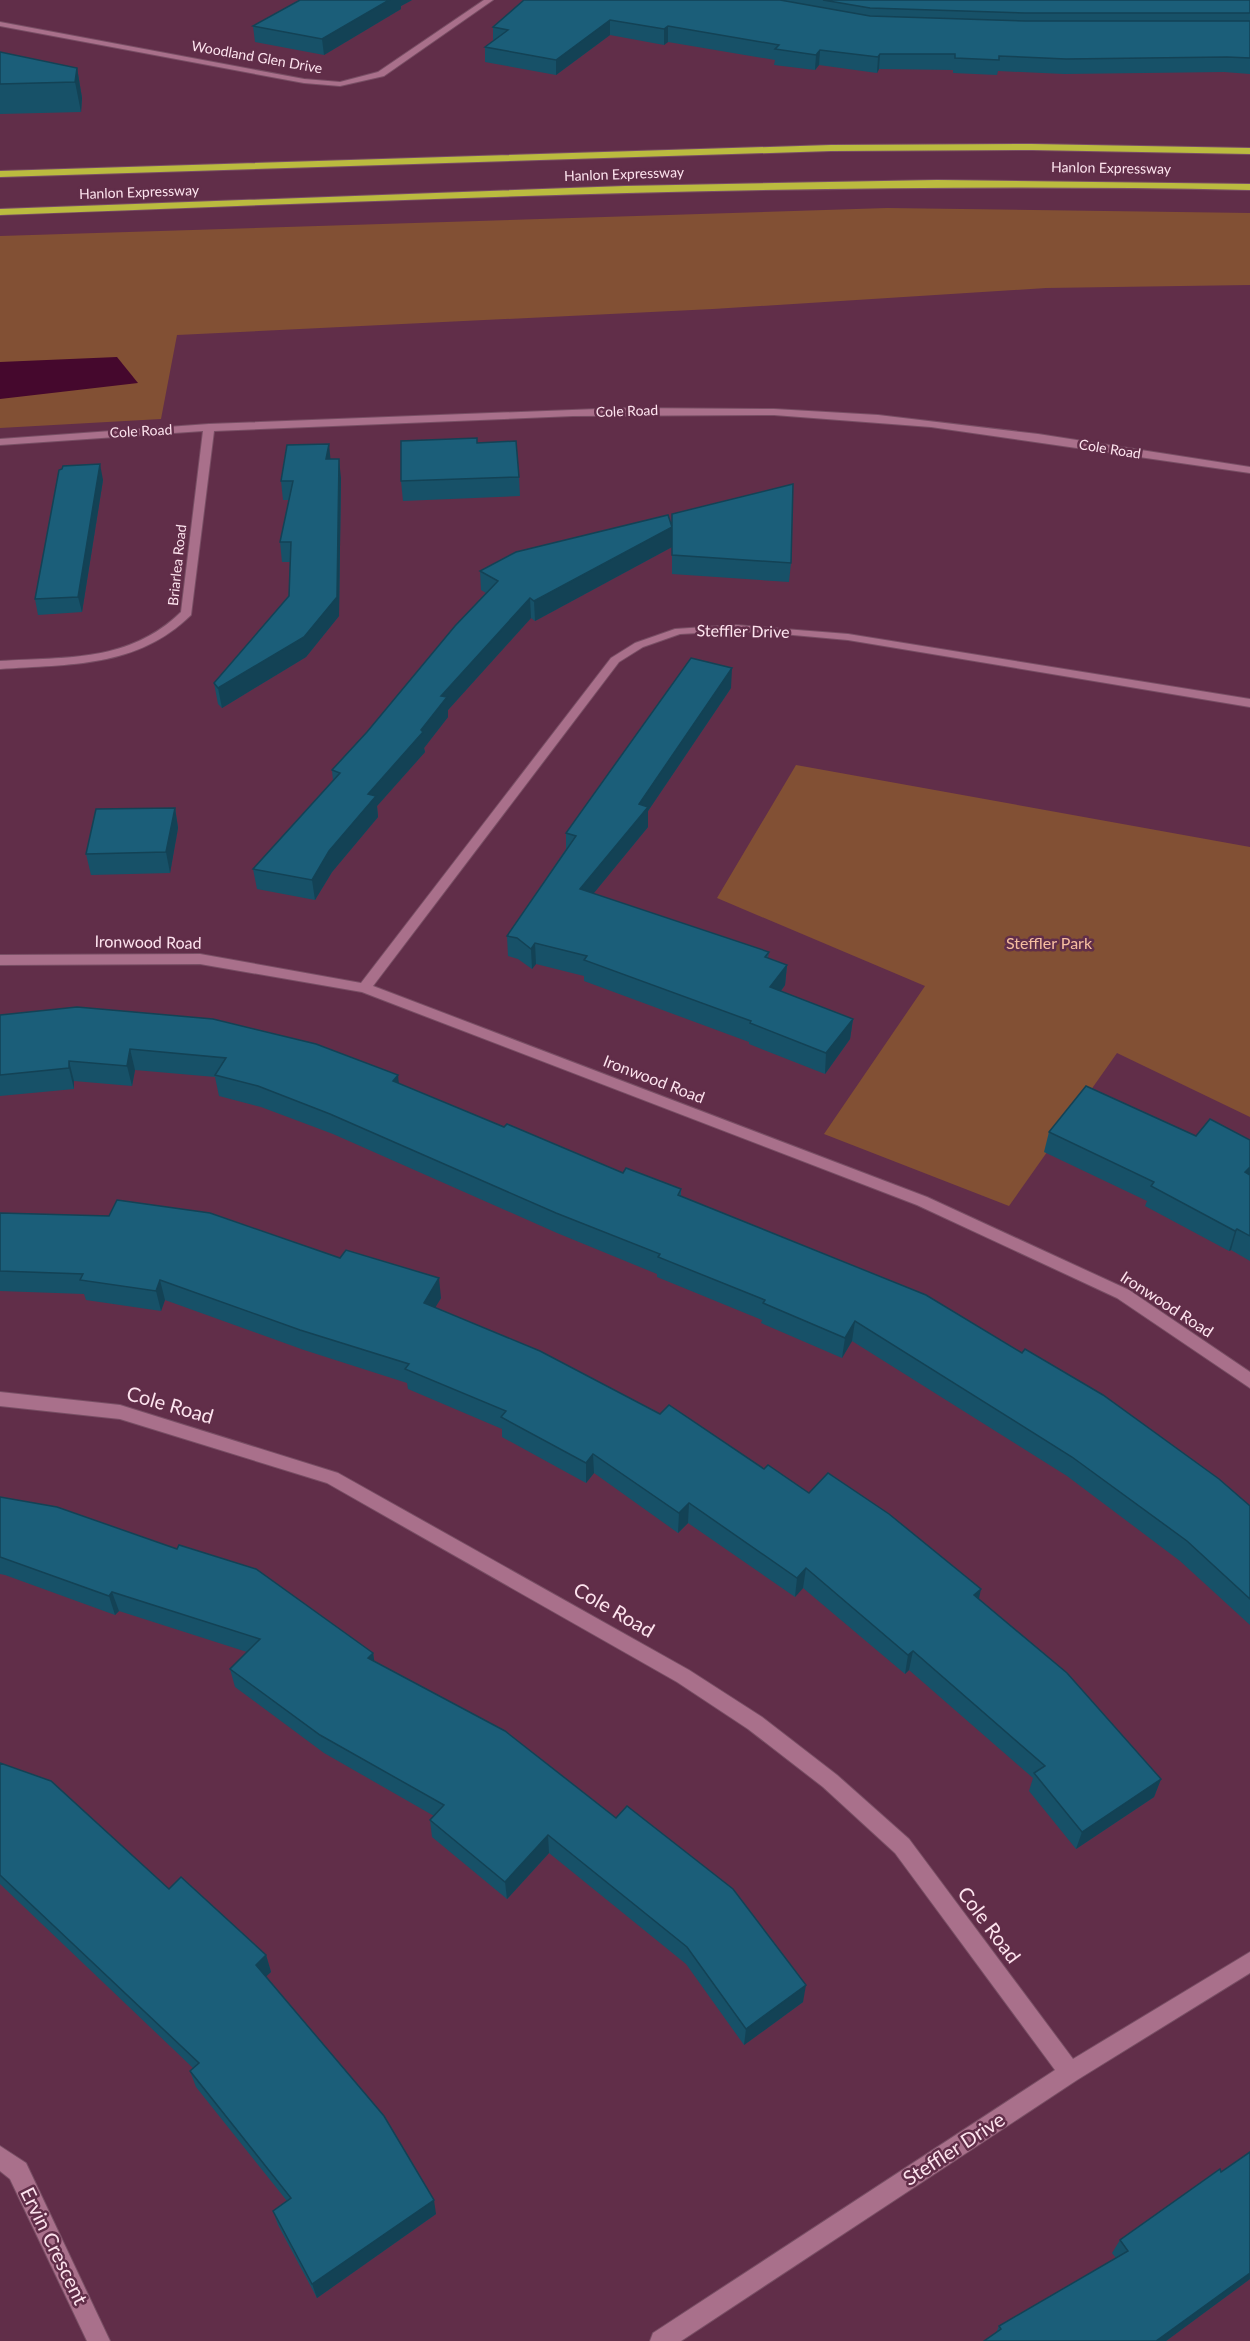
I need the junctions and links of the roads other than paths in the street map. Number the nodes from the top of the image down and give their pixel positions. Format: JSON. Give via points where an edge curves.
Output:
{"nodes":[{"id":1,"x":489,"y":0,"type":"edge"},
{"id":2,"x":0,"y":24,"type":"edge"},
{"id":3,"x":1250,"y":151,"type":"edge"},
{"id":4,"x":0,"y":174,"type":"edge"},
{"id":5,"x":1250,"y":187,"type":"edge"},
{"id":6,"x":0,"y":212,"type":"edge"},
{"id":7,"x":209,"y":427,"type":"junction"},
{"id":8,"x":0,"y":442,"type":"edge"},
{"id":9,"x":1250,"y":470,"type":"edge"},
{"id":10,"x":0,"y":665,"type":"edge"},
{"id":11,"x":1250,"y":703,"type":"edge"},
{"id":12,"x":0,"y":960,"type":"edge"},
{"id":13,"x":364,"y":988,"type":"junction"},
{"id":14,"x":1250,"y":1381,"type":"edge"},
{"id":15,"x":0,"y":1399,"type":"edge"},
{"id":16,"x":1250,"y":1962,"type":"edge"},
{"id":17,"x":1070,"y":2073,"type":"junction"},
{"id":18,"x":0,"y":2157,"type":"edge"},
{"id":19,"x":99,"y":2341,"type":"edge"},
{"id":20,"x":661,"y":2341,"type":"edge"}],
"edges":[{"from":1,"to":2,"type":"street","name":"Woodland Glen Drive","via":[[381,74],[340,84],[304,81]]},
{"from":3,"to":4,"type":"highway","name":"Hanlon Expressway","via":[[831,148]]},
{"from":5,"to":6,"type":"highway","name":"Hanlon Expressway","via":[[887,183]]},
{"from":7,"to":8,"type":"street","name":"Cole Road"},
{"from":7,"to":9,"type":"street","name":"Cole Road","via":[[644,410],[740,410],[940,425]]},
{"from":7,"to":10,"type":"street","name":"Briarlea Road","via":[[187,613],[174,630],[128,652]]},
{"from":11,"to":13,"type":"street","name":"Steffler Drive","via":[[848,638],[735,628],[657,636],[615,660]]},
{"from":12,"to":13,"type":"street","name":"Ironwood Road","via":[[200,959]]},
{"from":13,"to":14,"type":"street","name":"Ironwood Road","via":[[922,1201],[1123,1294]]},
{"from":15,"to":17,"type":"street","name":"Cole Road","via":[[120,1413],[332,1478],[683,1676],[774,1737],[902,1846]]},
{"from":16,"to":17,"type":"street","name":"Steffler Drive"},
{"from":17,"to":20,"type":"street","name":"Steffler Drive"},
{"from":18,"to":19,"type":"street","name":"Ervin Crescent","via":[[18,2172]]}]}
